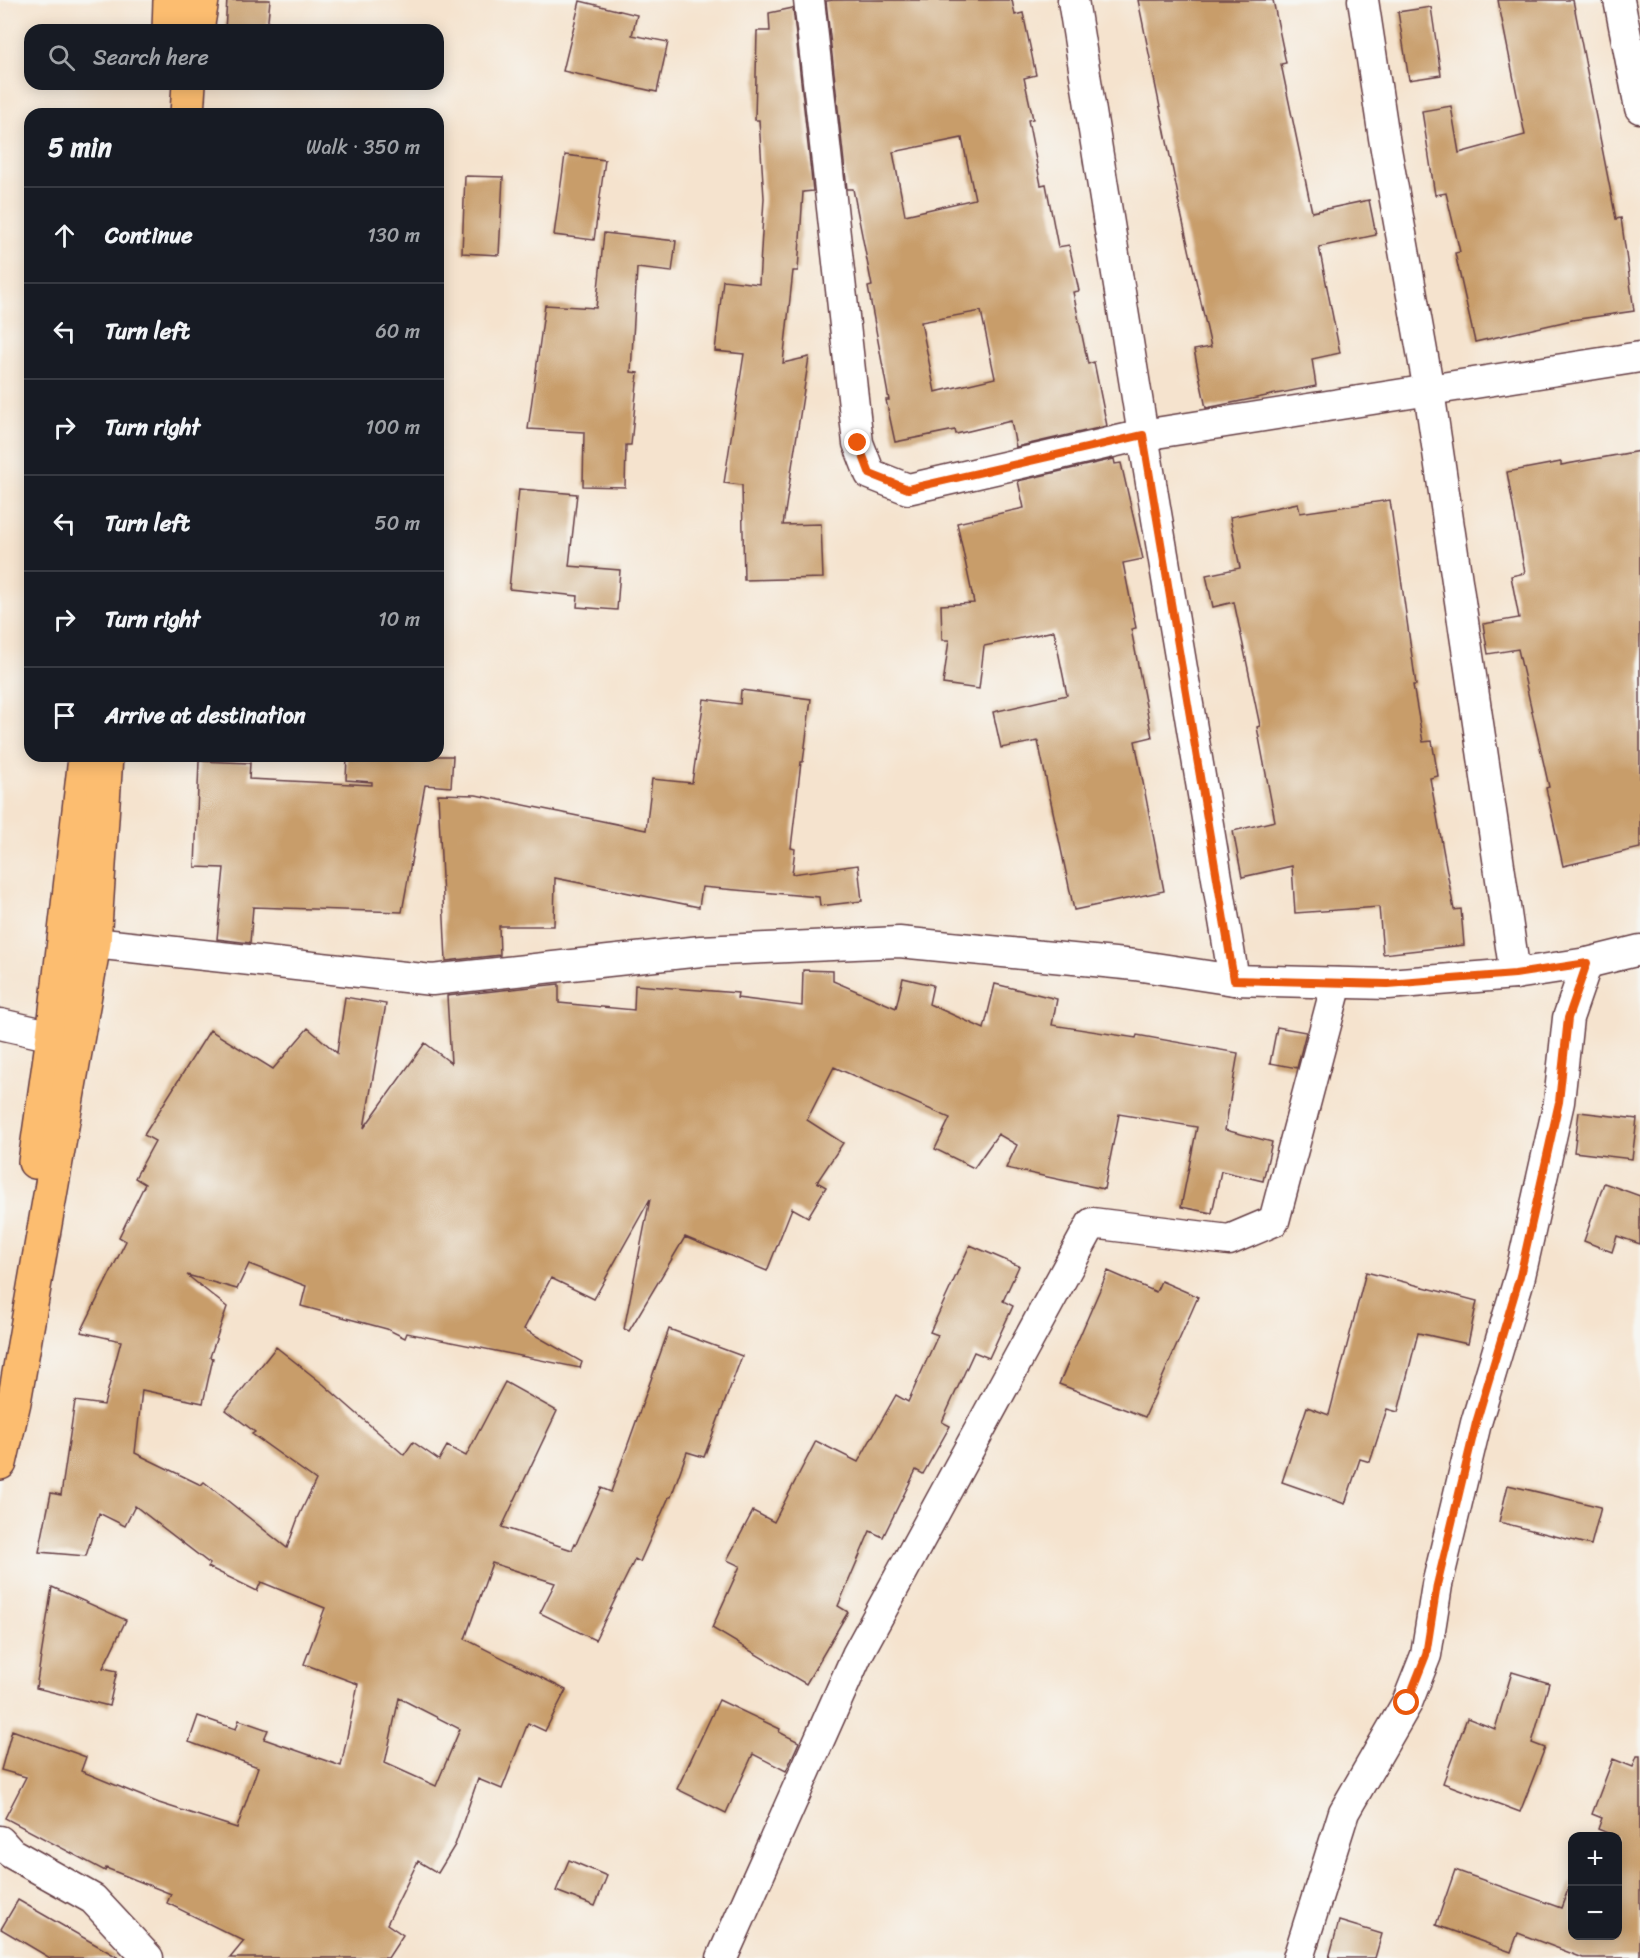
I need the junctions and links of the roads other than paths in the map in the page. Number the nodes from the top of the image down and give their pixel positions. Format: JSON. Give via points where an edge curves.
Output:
{"nodes":[{"id":1,"x":170,"y":0,"type":"edge"},
{"id":2,"x":202,"y":0,"type":"edge"},
{"id":3,"x":809,"y":0,"type":"edge"},
{"id":4,"x":1073,"y":0,"type":"edge"},
{"id":5,"x":1363,"y":0,"type":"edge"},
{"id":6,"x":1618,"y":0,"type":"edge"},
{"id":7,"x":169,"y":24,"type":"edge"},
{"id":8,"x":198,"y":24,"type":"edge"},
{"id":9,"x":167,"y":90,"type":"edge"},
{"id":10,"x":189,"y":90,"type":"edge"},
{"id":11,"x":165,"y":108,"type":"edge"},
{"id":12,"x":187,"y":108,"type":"edge"},
{"id":13,"x":1640,"y":108,"type":"edge"},
{"id":14,"x":1640,"y":357,"type":"edge"},
{"id":15,"x":1430,"y":391,"type":"junction"},
{"id":16,"x":1143,"y":435,"type":"junction"},
{"id":17,"x":85,"y":762,"type":"edge"},
{"id":18,"x":106,"y":762,"type":"edge"},
{"id":19,"x":94,"y":943,"type":"junction"},
{"id":20,"x":1640,"y":950,"type":"edge"},
{"id":21,"x":1587,"y":963,"type":"junction"},
{"id":22,"x":1515,"y":974,"type":"junction"},
{"id":23,"x":1234,"y":980,"type":"junction"},
{"id":24,"x":1337,"y":982,"type":"junction"},
{"id":25,"x":0,"y":1024,"type":"edge"},
{"id":26,"x":53,"y":1036,"type":"junction"},
{"id":27,"x":0,"y":1372,"type":"edge"},
{"id":28,"x":0,"y":1462,"type":"edge"},
{"id":29,"x":0,"y":1841,"type":"edge"},
{"id":30,"x":148,"y":1958,"type":"edge"},
{"id":31,"x":722,"y":1958,"type":"edge"},
{"id":32,"x":1298,"y":1958,"type":"edge"}],
"edges":[{"from":1,"to":7,"type":"main road"},
{"from":2,"to":8,"type":"main road"},
{"from":3,"to":16,"type":"street","via":[[858,443],[870,474],[908,489]]},
{"from":4,"to":16,"type":"street"},
{"from":5,"to":15,"type":"street"},
{"from":6,"to":13,"type":"street"},
{"from":9,"to":11,"type":"main road"},
{"from":10,"to":12,"type":"main road"},
{"from":14,"to":15,"type":"street"},
{"from":15,"to":16,"type":"street"},
{"from":15,"to":22,"type":"street"},
{"from":16,"to":23,"type":"street"},
{"from":17,"to":26,"type":"main road"},
{"from":18,"to":19,"type":"main road"},
{"from":19,"to":23,"type":"street","via":[[432,980],[701,951],[899,942],[1135,965]]},
{"from":19,"to":28,"type":"main road","via":[[14,1402]]},
{"from":20,"to":21,"type":"street"},
{"from":21,"to":22,"type":"street"},
{"from":21,"to":32,"type":"street","via":[[1568,1018],[1556,1114],[1520,1276],[1476,1423],[1437,1585],[1426,1655],[1407,1703],[1344,1812]]},
{"from":22,"to":24,"type":"street","via":[[1388,984]]},
{"from":23,"to":24,"type":"street"},
{"from":24,"to":31,"type":"street","via":[[1274,1221],[1229,1240],[1092,1223],[856,1655]]},
{"from":25,"to":26,"type":"street"},
{"from":26,"to":27,"type":"main road"},
{"from":29,"to":30,"type":"street","via":[[12,1853],[93,1899]]}]}
